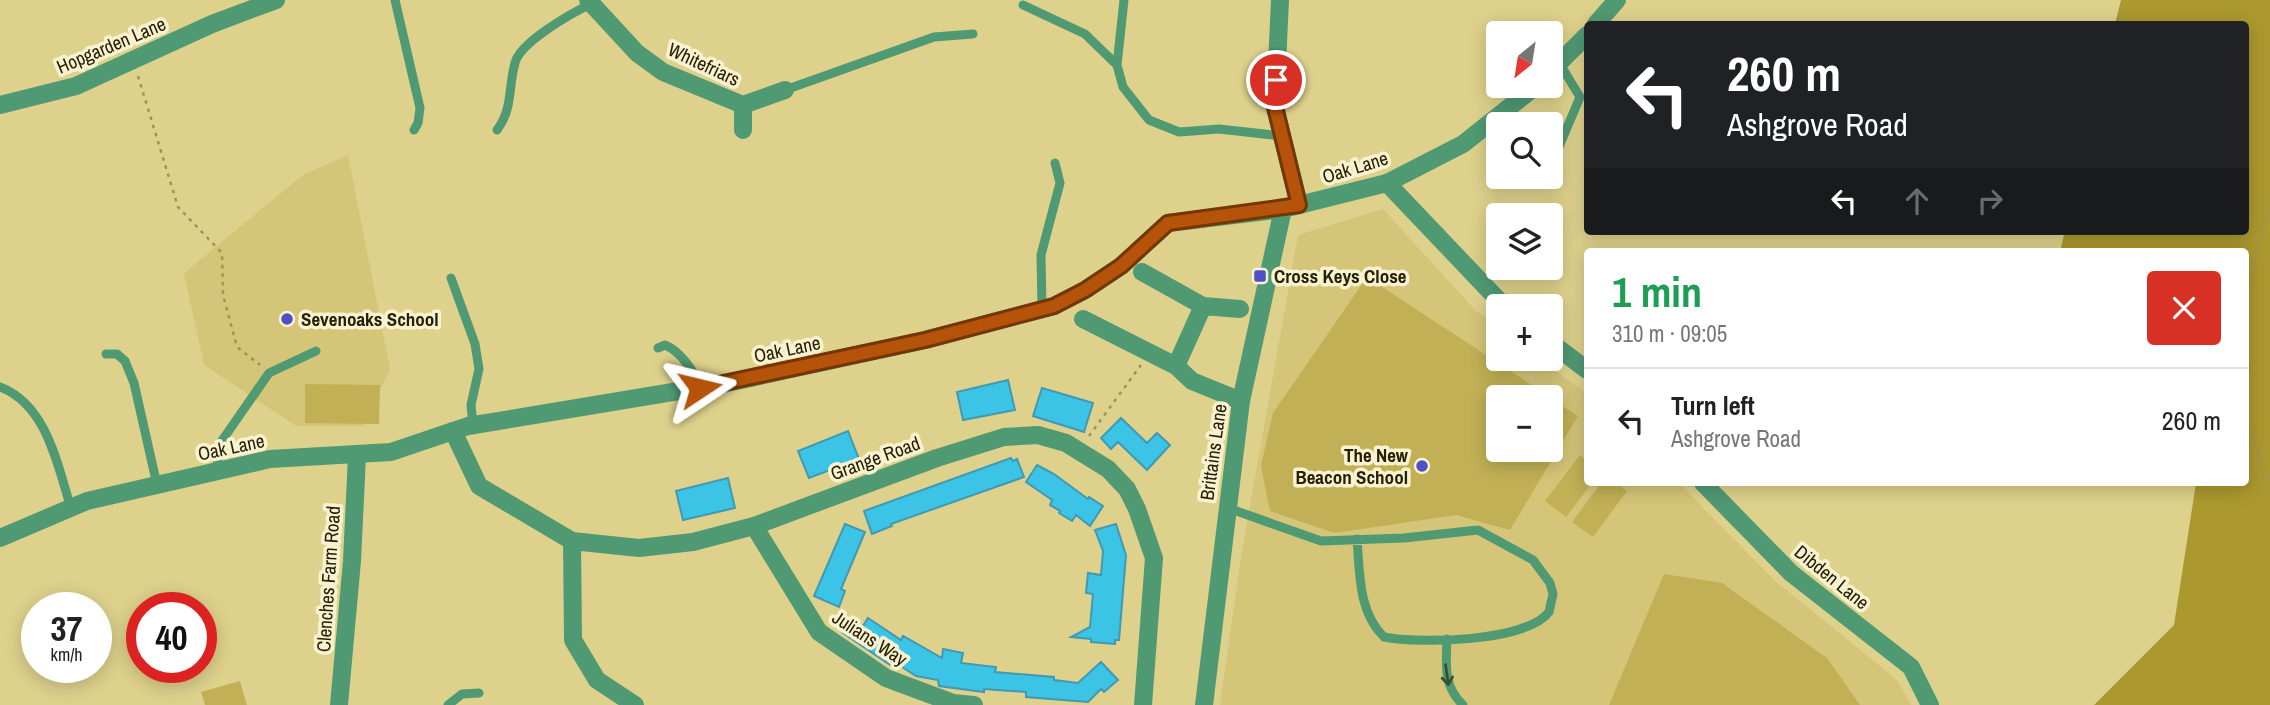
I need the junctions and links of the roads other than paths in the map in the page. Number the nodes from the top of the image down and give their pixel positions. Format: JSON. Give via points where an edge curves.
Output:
{"nodes":[{"id":1,"x":276,"y":0,"type":"edge"},
{"id":2,"x":395,"y":0,"type":"edge"},
{"id":3,"x":1125,"y":0,"type":"edge"},
{"id":4,"x":1280,"y":0,"type":"edge"},
{"id":5,"x":1617,"y":0,"type":"edge"},
{"id":6,"x":589,"y":2,"type":"edge"},
{"id":7,"x":1023,"y":5,"type":"dead end"},
{"id":8,"x":1599,"y":21,"type":"edge"},
{"id":9,"x":973,"y":34,"type":"dead end"},
{"id":10,"x":1584,"y":38,"type":"edge"},
{"id":11,"x":1563,"y":60,"type":"edge"},
{"id":12,"x":1117,"y":65,"type":"junction"},
{"id":13,"x":1563,"y":77,"type":"edge"},
{"id":14,"x":785,"y":90,"type":"joint"},
{"id":15,"x":1521,"y":98,"type":"edge"},
{"id":16,"x":0,"y":105,"type":"edge"},
{"id":17,"x":743,"y":105,"type":"junction"},
{"id":18,"x":414,"y":130,"type":"dead end"},
{"id":19,"x":743,"y":130,"type":"dead end"},
{"id":20,"x":497,"y":131,"type":"dead end"},
{"id":21,"x":1282,"y":136,"type":"junction"},
{"id":22,"x":1563,"y":137,"type":"edge"},
{"id":23,"x":1055,"y":163,"type":"dead end"},
{"id":24,"x":1387,"y":183,"type":"junction"},
{"id":25,"x":1291,"y":207,"type":"junction"},
{"id":26,"x":1142,"y":272,"type":"dead end"},
{"id":27,"x":451,"y":278,"type":"dead end"},
{"id":28,"x":1493,"y":294,"type":"edge"},
{"id":29,"x":1203,"y":306,"type":"junction"},
{"id":30,"x":1042,"y":309,"type":"junction"},
{"id":31,"x":1240,"y":309,"type":"dead end"},
{"id":32,"x":1083,"y":319,"type":"dead end"},
{"id":33,"x":658,"y":348,"type":"dead end"},
{"id":34,"x":316,"y":351,"type":"dead end"},
{"id":35,"x":1563,"y":352,"type":"edge"},
{"id":36,"x":106,"y":354,"type":"dead end"},
{"id":37,"x":1176,"y":366,"type":"junction"},
{"id":38,"x":1584,"y":368,"type":"edge"},
{"id":39,"x":0,"y":387,"type":"edge"},
{"id":40,"x":700,"y":388,"type":"junction"},
{"id":41,"x":1241,"y":401,"type":"junction"},
{"id":42,"x":473,"y":425,"type":"junction"},
{"id":43,"x":453,"y":431,"type":"junction"},
{"id":44,"x":357,"y":456,"type":"junction"},
{"id":45,"x":216,"y":471,"type":"junction"},
{"id":46,"x":157,"y":485,"type":"junction"},
{"id":47,"x":1706,"y":486,"type":"edge"},
{"id":48,"x":71,"y":508,"type":"junction"},
{"id":49,"x":1226,"y":508,"type":"junction"},
{"id":50,"x":754,"y":526,"type":"junction"},
{"id":51,"x":0,"y":538,"type":"edge"},
{"id":52,"x":1357,"y":539,"type":"junction"},
{"id":53,"x":572,"y":541,"type":"junction"},
{"id":54,"x":1447,"y":639,"type":"junction"},
{"id":55,"x":479,"y":693,"type":"dead end"},
{"id":56,"x":952,"y":704,"type":"edge"},
{"id":57,"x":339,"y":705,"type":"edge"},
{"id":58,"x":448,"y":705,"type":"edge"},
{"id":59,"x":635,"y":705,"type":"edge"},
{"id":60,"x":974,"y":705,"type":"edge"},
{"id":61,"x":1143,"y":705,"type":"edge"},
{"id":62,"x":1204,"y":705,"type":"edge"},
{"id":63,"x":1463,"y":705,"type":"edge"},
{"id":64,"x":1930,"y":705,"type":"edge"}],
"edges":[{"from":1,"to":16,"type":"street","name":"Hopgarden Lane","via":[[76,86]]},
{"from":2,"to":18,"type":"lane","via":[[419,108]]},
{"from":3,"to":12,"type":"lane"},
{"from":4,"to":21,"type":"street","via":[[1275,107]]},
{"from":5,"to":8,"type":"street"},
{"from":6,"to":17,"type":"street","name":"Whitefriars","via":[[637,53],[663,72]]},
{"from":6,"to":20,"type":"lane","via":[[518,55],[509,107]]},
{"from":7,"to":12,"type":"lane","via":[[1085,34]]},
{"from":9,"to":14,"type":"lane","via":[[934,37]]},
{"from":10,"to":11,"type":"street"},
{"from":12,"to":21,"type":"lane","via":[[1123,87],[1149,120],[1179,132],[1219,129]]},
{"from":13,"to":22,"type":"lane","via":[[1580,97]]},
{"from":14,"to":17,"type":"street","name":"Whitefriars"},
{"from":15,"to":24,"type":"street","name":"Oak Lane","via":[[1463,144]]},
{"from":17,"to":19,"type":"street","name":"Whitefriars"},
{"from":21,"to":25,"type":"street"},
{"from":23,"to":30,"type":"lane","via":[[1060,183],[1041,255]]},
{"from":24,"to":25,"type":"street","name":"Oak Lane"},
{"from":24,"to":28,"type":"street"},
{"from":25,"to":30,"type":"street","name":"Oak Lane","via":[[1168,223],[1121,266]]},
{"from":25,"to":41,"type":"street","name":"Brittains Lane"},
{"from":26,"to":29,"type":"street"},
{"from":27,"to":42,"type":"lane","via":[[475,344],[479,369],[471,405]]},
{"from":29,"to":31,"type":"street"},
{"from":29,"to":37,"type":"street"},
{"from":30,"to":40,"type":"street","name":"Oak Lane","via":[[925,340]]},
{"from":32,"to":37,"type":"street"},
{"from":33,"to":40,"type":"lane","via":[[666,345],[673,349]]},
{"from":34,"to":45,"type":"lane","via":[[269,373],[221,442]]},
{"from":35,"to":38,"type":"street"},
{"from":36,"to":46,"type":"lane","via":[[117,354],[130,371]]},
{"from":37,"to":41,"type":"street","via":[[1192,381]]},
{"from":39,"to":48,"type":"lane","via":[[27,403],[38,419]]},
{"from":40,"to":42,"type":"street","name":"Oak Lane"},
{"from":41,"to":49,"type":"street","name":"Brittains Lane"},
{"from":42,"to":43,"type":"street","name":"Oak Lane"},
{"from":43,"to":44,"type":"street","name":"Oak Lane","via":[[391,452]]},
{"from":43,"to":53,"type":"street","name":"Grange Road","via":[[479,486]]},
{"from":44,"to":45,"type":"street","name":"Oak Lane","via":[[270,459]]},
{"from":44,"to":57,"type":"street","name":"Clenches Farm Road"},
{"from":45,"to":46,"type":"street","name":"Oak Lane"},
{"from":46,"to":48,"type":"street","name":"Oak Lane"},
{"from":47,"to":64,"type":"street","name":"Dibden Lane","via":[[1791,573],[1911,667]]},
{"from":48,"to":51,"type":"street","name":"Oak Lane"},
{"from":49,"to":52,"type":"lane","via":[[1321,541]]},
{"from":49,"to":62,"type":"street","name":"Brittains Lane"},
{"from":50,"to":53,"type":"street","name":"Grange Road","via":[[658,547]]},
{"from":50,"to":56,"type":"street","name":"Julians Way","via":[[819,632],[886,678]]},
{"from":50,"to":61,"type":"street","name":"Grange Road","via":[[1004,437],[1038,435],[1079,450],[1108,469],[1127,489],[1154,558]]},
{"from":52,"to":54,"type":"lane","via":[[1361,590],[1375,629],[1384,637],[1407,642]]},
{"from":52,"to":54,"type":"lane","via":[[1478,530],[1533,560],[1550,583],[1549,612],[1532,626]]},
{"from":53,"to":59,"type":"street","via":[[573,640],[597,680]]},
{"from":54,"to":63,"type":"lane","one_way":true,"via":[[1445,676]]},
{"from":55,"to":58,"type":"lane","via":[[462,694]]},
{"from":56,"to":60,"type":"street","name":"Julians Way"}]}
